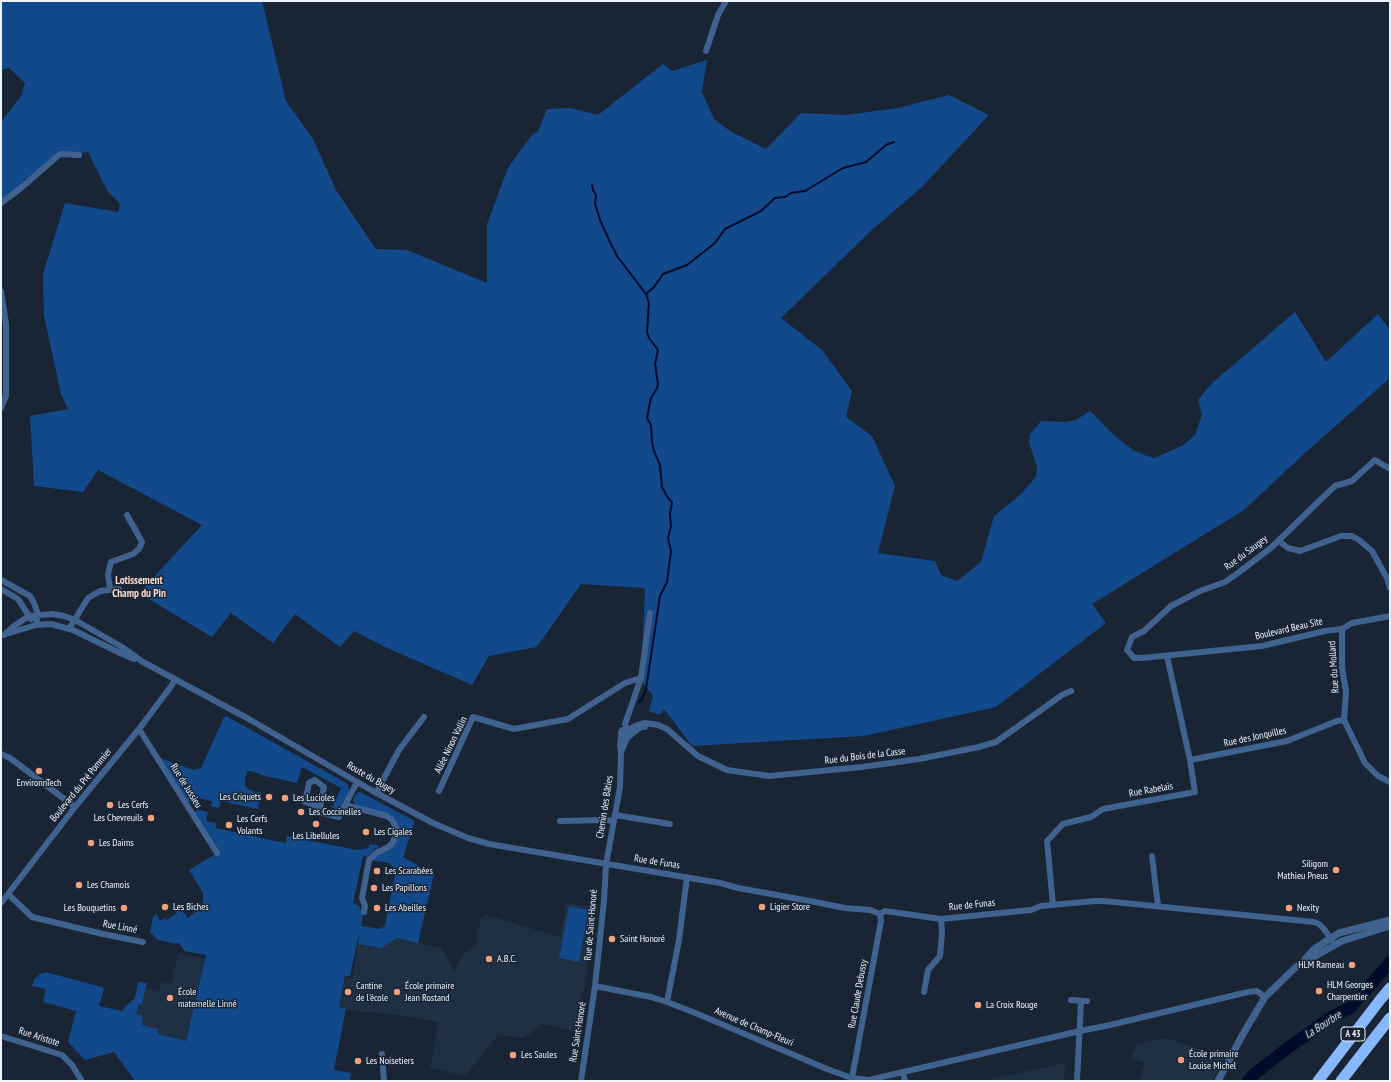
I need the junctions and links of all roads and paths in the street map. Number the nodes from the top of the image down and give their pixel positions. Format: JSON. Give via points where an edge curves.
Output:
{"nodes":[{"id":1,"x":726,"y":1,"type":"edge"},
{"id":2,"x":706,"y":51,"type":"dead end"},
{"id":3,"x":79,"y":155,"type":"dead end"},
{"id":4,"x":1,"y":203,"type":"edge"},
{"id":5,"x":1,"y":291,"type":"edge"},
{"id":6,"x":3,"y":367,"type":"edge"},
{"id":7,"x":1,"y":408,"type":"edge"},
{"id":8,"x":1390,"y":469,"type":"edge"},
{"id":9,"x":127,"y":514,"type":"dead end"},
{"id":10,"x":1279,"y":541,"type":"junction"},
{"id":11,"x":1,"y":580,"type":"edge"},
{"id":12,"x":1390,"y":588,"type":"edge"},
{"id":13,"x":1,"y":589,"type":"edge"},
{"id":14,"x":110,"y":589,"type":"junction"},
{"id":15,"x":119,"y":589,"type":"dead end"},
{"id":16,"x":650,"y":613,"type":"dead end"},
{"id":17,"x":38,"y":614,"type":"junction"},
{"id":18,"x":29,"y":616,"type":"junction"},
{"id":19,"x":1390,"y":616,"type":"edge"},
{"id":20,"x":75,"y":620,"type":"junction"},
{"id":21,"x":36,"y":625,"type":"junction"},
{"id":22,"x":69,"y":629,"type":"junction"},
{"id":23,"x":1342,"y":629,"type":"junction"},
{"id":24,"x":3,"y":636,"type":"edge"},
{"id":25,"x":1167,"y":656,"type":"junction"},
{"id":26,"x":143,"y":662,"type":"junction"},
{"id":27,"x":641,"y":678,"type":"junction"},
{"id":28,"x":175,"y":679,"type":"junction"},
{"id":29,"x":1071,"y":691,"type":"dead end"},
{"id":30,"x":424,"y":717,"type":"dead end"},
{"id":31,"x":1344,"y":720,"type":"junction"},
{"id":32,"x":658,"y":724,"type":"junction"},
{"id":33,"x":139,"y":729,"type":"junction"},
{"id":34,"x":624,"y":729,"type":"junction"},
{"id":35,"x":627,"y":738,"type":"junction"},
{"id":36,"x":621,"y":752,"type":"junction"},
{"id":37,"x":1,"y":754,"type":"edge"},
{"id":38,"x":1190,"y":760,"type":"junction"},
{"id":39,"x":357,"y":782,"type":"junction"},
{"id":40,"x":1390,"y":782,"type":"edge"},
{"id":41,"x":439,"y":791,"type":"dead end"},
{"id":42,"x":376,"y":793,"type":"junction"},
{"id":43,"x":345,"y":805,"type":"junction"},
{"id":44,"x":320,"y":806,"type":"dead end"},
{"id":45,"x":75,"y":807,"type":"junction"},
{"id":46,"x":615,"y":818,"type":"junction"},
{"id":47,"x":560,"y":821,"type":"dead end"},
{"id":48,"x":670,"y":824,"type":"dead end"},
{"id":49,"x":217,"y":853,"type":"dead end"},
{"id":50,"x":1152,"y":856,"type":"dead end"},
{"id":51,"x":606,"y":865,"type":"junction"},
{"id":52,"x":688,"y":877,"type":"junction"},
{"id":53,"x":8,"y":894,"type":"junction"},
{"id":54,"x":1,"y":904,"type":"edge"},
{"id":55,"x":1053,"y":905,"type":"junction"},
{"id":56,"x":1158,"y":906,"type":"junction"},
{"id":57,"x":364,"y":912,"type":"dead end"},
{"id":58,"x":880,"y":914,"type":"junction"},
{"id":59,"x":941,"y":918,"type":"junction"},
{"id":60,"x":1390,"y":920,"type":"edge"},
{"id":61,"x":1390,"y":926,"type":"edge"},
{"id":62,"x":1367,"y":930,"type":"junction"},
{"id":63,"x":143,"y":942,"type":"dead end"},
{"id":64,"x":1332,"y":942,"type":"junction"},
{"id":65,"x":595,"y":986,"type":"junction"},
{"id":66,"x":1390,"y":988,"type":"edge"},
{"id":67,"x":924,"y":992,"type":"dead end"},
{"id":68,"x":1266,"y":997,"type":"junction"},
{"id":69,"x":1071,"y":1000,"type":"dead end"},
{"id":70,"x":667,"y":1002,"type":"junction"},
{"id":71,"x":1390,"y":1018,"type":"edge"},
{"id":72,"x":1080,"y":1031,"type":"junction"},
{"id":73,"x":1,"y":1036,"type":"edge"},
{"id":74,"x":382,"y":1054,"type":"dead end"},
{"id":75,"x":903,"y":1072,"type":"junction"},
{"id":76,"x":852,"y":1078,"type":"junction"},
{"id":77,"x":82,"y":1081,"type":"edge"},
{"id":78,"x":384,"y":1081,"type":"edge"},
{"id":79,"x":581,"y":1081,"type":"edge"},
{"id":80,"x":905,"y":1081,"type":"edge"},
{"id":81,"x":1077,"y":1081,"type":"edge"},
{"id":82,"x":1218,"y":1081,"type":"edge"},
{"id":83,"x":1318,"y":1081,"type":"edge"},
{"id":84,"x":1341,"y":1081,"type":"edge"}],
"edges":[{"from":1,"to":2,"type":"street","via":[[718,15]]},
{"from":3,"to":4,"type":"street","via":[[60,154]]},
{"from":5,"to":6,"type":"street","via":[[6,324]]},
{"from":6,"to":7,"type":"street","via":[[6,396]]},
{"from":8,"to":10,"type":"street","name":"Rue du Saugey","via":[[1375,460],[1352,481],[1335,486]]},
{"from":9,"to":14,"type":"street","via":[[142,542],[140,549],[133,554],[111,562],[108,574]]},
{"from":10,"to":12,"type":"street","via":[[1288,548],[1300,551],[1341,536],[1352,536],[1372,551],[1388,578]]},
{"from":10,"to":25,"type":"street","name":"Rue du Saugey","via":[[1232,578],[1170,606],[1144,631],[1132,637],[1127,650],[1134,658]]},
{"from":11,"to":17,"type":"street","via":[[30,596]]},
{"from":13,"to":18,"type":"street","via":[[18,599]]},
{"from":14,"to":15,"type":"street"},
{"from":14,"to":20,"type":"street","via":[[88,598]]},
{"from":16,"to":27,"type":"street","name":"Chemin des Bâties"},
{"from":17,"to":18,"type":"street","name":"Route du Bugey"},
{"from":17,"to":20,"type":"street","name":"Route du Bugey","via":[[52,614]]},
{"from":17,"to":21,"type":"street"},
{"from":18,"to":21,"type":"street"},
{"from":18,"to":24,"type":"street"},
{"from":19,"to":23,"type":"street","name":"Boulevard Beau Site","via":[[1352,623]]},
{"from":20,"to":22,"type":"street"},
{"from":20,"to":26,"type":"street","name":"Route du Bugey"},
{"from":21,"to":22,"type":"street","name":"Route du Bugey","via":[[51,624]]},
{"from":21,"to":24,"type":"street","name":"Route du Bugey"},
{"from":22,"to":26,"type":"street","name":"Route du Bugey"},
{"from":23,"to":25,"type":"street","name":"Boulevard Beau Site","via":[[1325,630],[1262,646]]},
{"from":23,"to":31,"type":"street","name":"Rue du Mollard","via":[[1342,667],[1346,692]]},
{"from":25,"to":38,"type":"street","name":"Rue Rabelais"},
{"from":26,"to":28,"type":"street","name":"Route du Bugey"},
{"from":27,"to":34,"type":"street","name":"Chemin des Bâties"},
{"from":27,"to":41,"type":"street","name":"Allée Ninon Vallin","via":[[625,683],[568,718],[514,729],[473,717]]},
{"from":28,"to":33,"type":"street","name":"Boulevard du Pré Pommier"},
{"from":28,"to":39,"type":"street","name":"Route du Bugey"},
{"from":29,"to":32,"type":"street","name":"Rue du Bois de la Casse","via":[[996,742],[979,747],[869,766],[769,776],[727,770],[698,756]]},
{"from":30,"to":42,"type":"street","via":[[399,750]]},
{"from":31,"to":38,"type":"street","name":"Rue des Jonquilles","via":[[1287,741]]},
{"from":31,"to":40,"type":"street","via":[[1365,763],[1378,776]]},
{"from":32,"to":34,"type":"street","via":[[645,723]]},
{"from":32,"to":35,"type":"street","via":[[641,727]]},
{"from":33,"to":45,"type":"street","name":"Boulevard du Pré Pommier"},
{"from":33,"to":49,"type":"street","name":"Rue de Jussieu"},
{"from":34,"to":35,"type":"street","name":"Chemin des Bâties"},
{"from":34,"to":36,"type":"street","name":"Chemin des Bâties"},
{"from":35,"to":36,"type":"street","name":"Chemin des Bâties"},
{"from":36,"to":46,"type":"street","name":"Chemin des Bâties","via":[[620,787]]},
{"from":37,"to":45,"type":"street"},
{"from":38,"to":55,"type":"street","name":"Rue Rabelais","via":[[1195,792],[1103,809],[1091,817],[1063,824],[1047,841]]},
{"from":39,"to":42,"type":"street","name":"Route du Bugey"},
{"from":39,"to":43,"type":"street"},
{"from":42,"to":51,"type":"street","name":"Route du Bugey","via":[[468,838]]},
{"from":43,"to":44,"type":"street","via":[[339,817],[319,812]]},
{"from":43,"to":57,"type":"street","via":[[387,816],[396,827],[397,833],[392,844],[369,860],[362,898]]},
{"from":45,"to":53,"type":"street","name":"Boulevard du Pré Pommier"},
{"from":46,"to":47,"type":"street"},
{"from":46,"to":48,"type":"street"},
{"from":46,"to":51,"type":"street","name":"Chemin des Bâties"},
{"from":50,"to":56,"type":"street"},
{"from":51,"to":52,"type":"street","name":"Rue de Funas"},
{"from":51,"to":65,"type":"street","name":"Rue de Saint-Honoré"},
{"from":52,"to":58,"type":"street","name":"Rue de Funas","via":[[831,905],[870,910]]},
{"from":52,"to":70,"type":"street"},
{"from":53,"to":54,"type":"street","name":"Boulevard du Pré Pommier"},
{"from":53,"to":63,"type":"street","name":"Rue Linné","via":[[32,917]]},
{"from":55,"to":56,"type":"street","name":"Rue de Funas","via":[[1095,900]]},
{"from":55,"to":59,"type":"street","name":"Rue de Funas","via":[[1031,910]]},
{"from":56,"to":64,"type":"street","name":"Rue de Funas","via":[[1314,922],[1319,924]]},
{"from":58,"to":59,"type":"street","name":"Rue de Funas","via":[[885,911]]},
{"from":58,"to":76,"type":"street","name":"Rue Claude Debussy","via":[[881,921]]},
{"from":59,"to":67,"type":"street","via":[[940,956],[928,970]]},
{"from":60,"to":62,"type":"street"},
{"from":61,"to":62,"type":"street"},
{"from":62,"to":64,"type":"street"},
{"from":64,"to":68,"type":"street","via":[[1314,949]]},
{"from":65,"to":70,"type":"street","name":"Avenue de Champ-Fleuri"},
{"from":65,"to":79,"type":"street","name":"Rue Saint-Honoré"},
{"from":66,"to":83,"type":"highway","number":"A 43"},
{"from":68,"to":72,"type":"street","name":"Avenue de Champ-Fleuri","via":[[1257,991],[1248,992]]},
{"from":68,"to":82,"type":"street"},
{"from":69,"to":72,"type":"street","via":[[1084,1001]]},
{"from":70,"to":76,"type":"street","name":"Avenue de Champ-Fleuri"},
{"from":71,"to":84,"type":"highway","number":"A 43"},
{"from":72,"to":75,"type":"street","name":"Avenue de Champ-Fleuri"},
{"from":72,"to":81,"type":"street"},
{"from":73,"to":77,"type":"street","name":"Rue Aristote","via":[[62,1056],[72,1065]]},
{"from":74,"to":78,"type":"street"},
{"from":75,"to":76,"type":"street","name":"Avenue de Champ-Fleuri","via":[[868,1080]]},
{"from":75,"to":80,"type":"street"}]}
